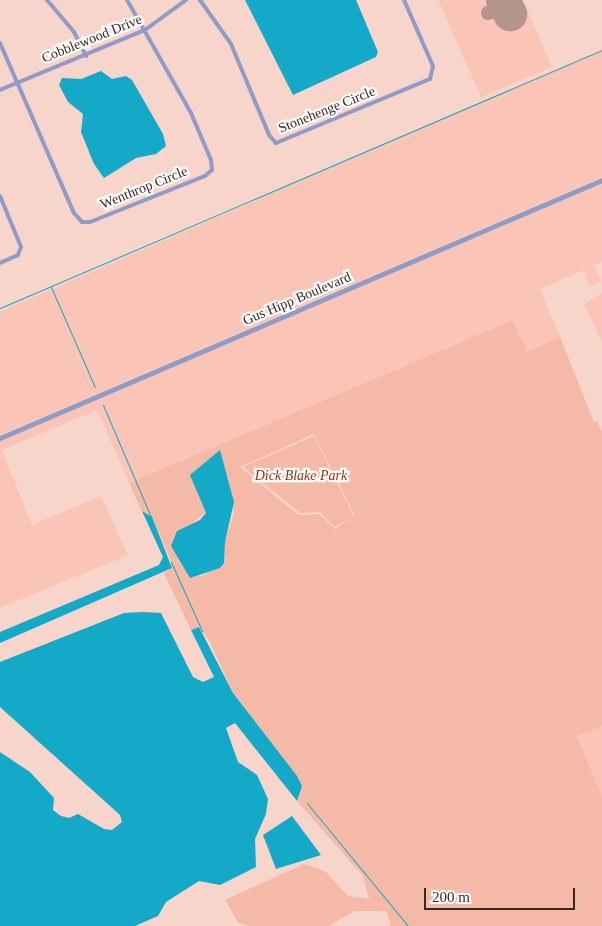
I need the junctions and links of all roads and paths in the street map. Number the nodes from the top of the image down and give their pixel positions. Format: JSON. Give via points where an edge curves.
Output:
{"nodes":[{"id":1,"x":46,"y":0,"type":"edge"},
{"id":2,"x":127,"y":0,"type":"edge"},
{"id":3,"x":186,"y":0,"type":"edge"},
{"id":4,"x":200,"y":0,"type":"edge"},
{"id":5,"x":404,"y":0,"type":"edge"},
{"id":6,"x":145,"y":30,"type":"junction"},
{"id":7,"x":0,"y":43,"type":"edge"},
{"id":8,"x":86,"y":56,"type":"junction"},
{"id":9,"x":18,"y":82,"type":"junction"},
{"id":10,"x":0,"y":90,"type":"edge"},
{"id":11,"x":602,"y":180,"type":"edge"},
{"id":12,"x":0,"y":196,"type":"edge"},
{"id":13,"x":0,"y":263,"type":"edge"},
{"id":14,"x":0,"y":438,"type":"edge"}],
"edges":[{"from":1,"to":8,"type":"street","via":[[74,32]]},
{"from":2,"to":6,"type":"street"},
{"from":3,"to":6,"type":"street","name":"Cobblewood Drive"},
{"from":4,"to":5,"type":"street","name":"Stonehenge Circle","via":[[230,44],[269,135],[276,143],[430,79],[433,66]]},
{"from":6,"to":8,"type":"street","name":"Cobblewood Drive"},
{"from":6,"to":9,"type":"street","name":"Wenthrop Circle","via":[[212,160],[212,170],[205,176],[90,222],[82,222],[74,213]]},
{"from":7,"to":9,"type":"street"},
{"from":8,"to":9,"type":"street","name":"Cobblewood Drive"},
{"from":9,"to":10,"type":"street","name":"Cobblewood Drive"},
{"from":11,"to":14,"type":"street","name":"Gus Hipp Boulevard"},
{"from":12,"to":13,"type":"street","via":[[21,247],[18,254]]}]}
